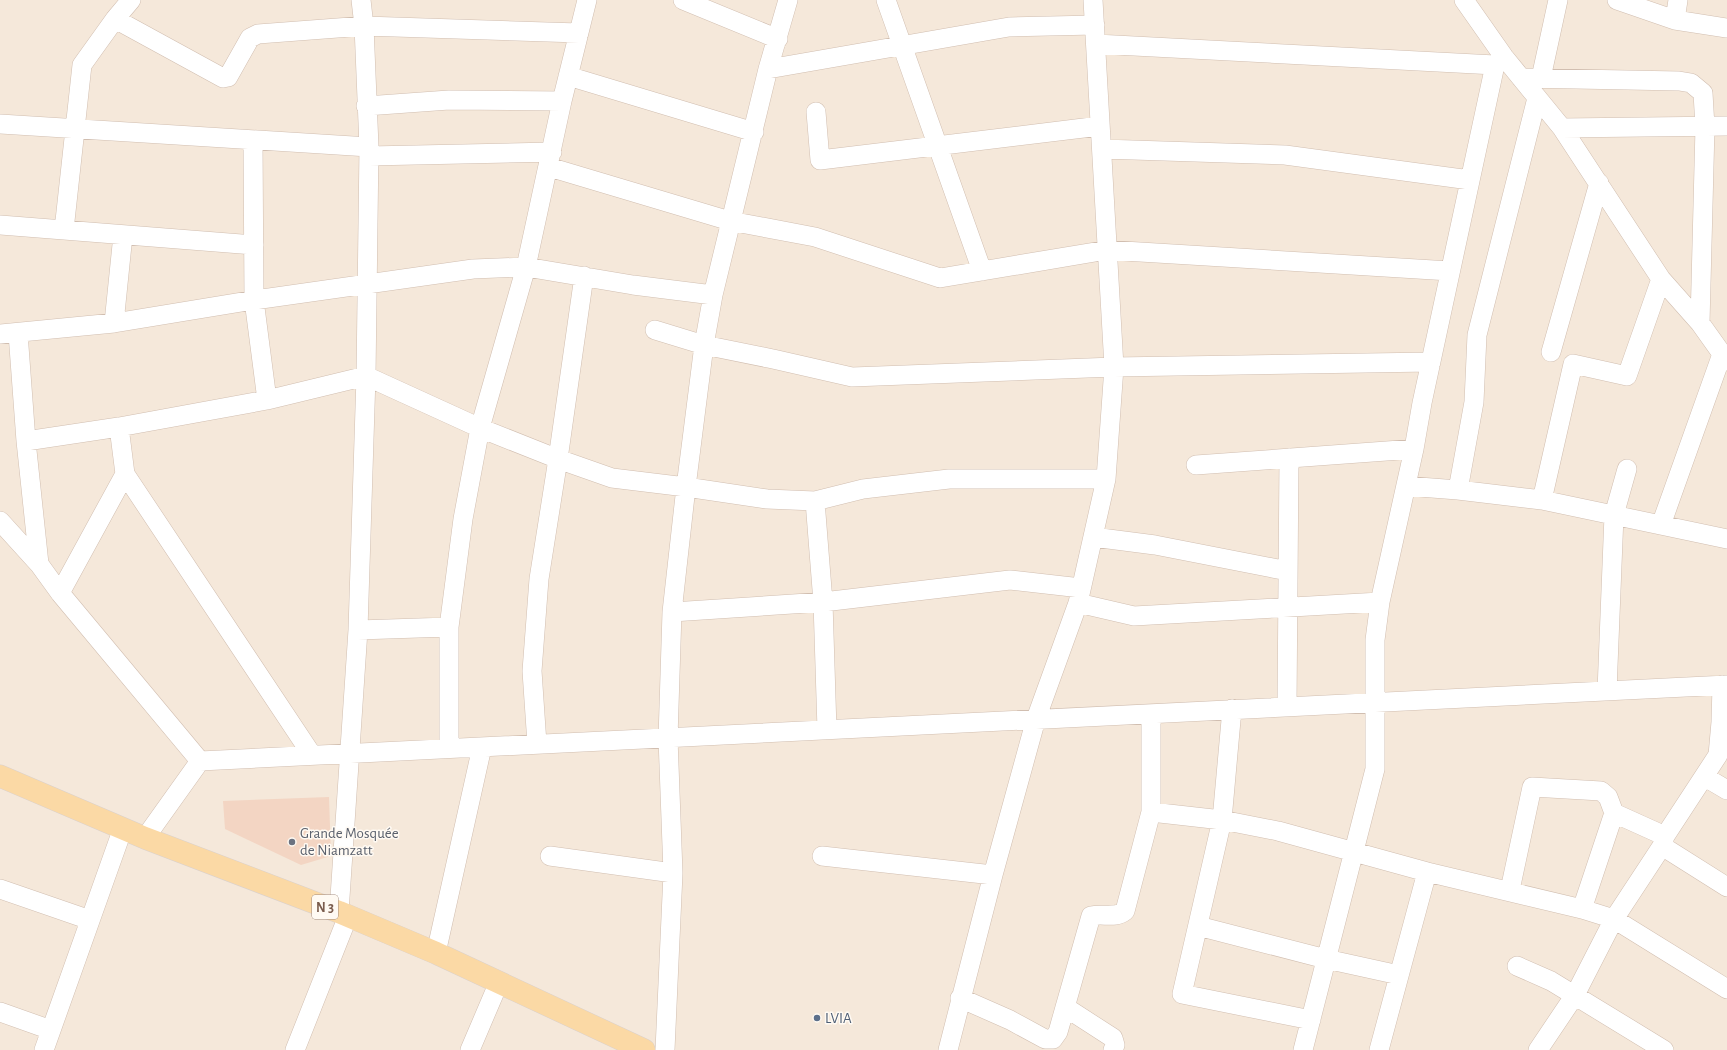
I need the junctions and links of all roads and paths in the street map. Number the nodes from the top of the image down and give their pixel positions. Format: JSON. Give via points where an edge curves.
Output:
{"nodes":[{"id":1,"x":131,"y":0,"type":"edge"},
{"id":2,"x":361,"y":0,"type":"edge"},
{"id":3,"x":587,"y":0,"type":"edge"},
{"id":4,"x":683,"y":0,"type":"edge"},
{"id":5,"x":788,"y":0,"type":"edge"},
{"id":6,"x":886,"y":0,"type":"edge"},
{"id":7,"x":1093,"y":0,"type":"edge"},
{"id":8,"x":1464,"y":0,"type":"edge"},
{"id":9,"x":1558,"y":0,"type":"edge"},
{"id":10,"x":1617,"y":0,"type":"edge"},
{"id":11,"x":1678,"y":0,"type":"edge"},
{"id":12,"x":115,"y":19,"type":"junction"},
{"id":13,"x":1675,"y":20,"type":"junction"},
{"id":14,"x":364,"y":26,"type":"junction"},
{"id":15,"x":1727,"y":28,"type":"edge"},
{"id":16,"x":579,"y":33,"type":"junction"},
{"id":17,"x":1095,"y":35,"type":"junction"},
{"id":18,"x":778,"y":39,"type":"junction"},
{"id":19,"x":902,"y":46,"type":"junction"},
{"id":20,"x":1500,"y":61,"type":"junction"},
{"id":21,"x":768,"y":69,"type":"junction"},
{"id":22,"x":568,"y":76,"type":"junction"},
{"id":23,"x":1521,"y":78,"type":"junction"},
{"id":24,"x":1541,"y":78,"type":"junction"},
{"id":25,"x":1537,"y":98,"type":"junction"},
{"id":26,"x":562,"y":101,"type":"junction"},
{"id":27,"x":366,"y":106,"type":"junction"},
{"id":28,"x":816,"y":112,"type":"dead end"},
{"id":29,"x":0,"y":124,"type":"edge"},
{"id":30,"x":1100,"y":126,"type":"junction"},
{"id":31,"x":1727,"y":126,"type":"edge"},
{"id":32,"x":1704,"y":127,"type":"junction"},
{"id":33,"x":1562,"y":128,"type":"junction"},
{"id":34,"x":75,"y":129,"type":"junction"},
{"id":35,"x":754,"y":132,"type":"junction"},
{"id":36,"x":253,"y":140,"type":"junction"},
{"id":37,"x":937,"y":145,"type":"junction"},
{"id":38,"x":1102,"y":149,"type":"junction"},
{"id":39,"x":369,"y":152,"type":"junction"},
{"id":40,"x":550,"y":160,"type":"junction"},
{"id":41,"x":1470,"y":180,"type":"junction"},
{"id":42,"x":1599,"y":183,"type":"junction"},
{"id":43,"x":730,"y":221,"type":"junction"},
{"id":44,"x":0,"y":225,"type":"edge"},
{"id":45,"x":64,"y":230,"type":"junction"},
{"id":46,"x":124,"y":235,"type":"junction"},
{"id":47,"x":254,"y":246,"type":"junction"},
{"id":48,"x":1107,"y":250,"type":"junction"},
{"id":49,"x":526,"y":267,"type":"junction"},
{"id":50,"x":982,"y":271,"type":"junction"},
{"id":51,"x":1450,"y":271,"type":"junction"},
{"id":52,"x":584,"y":276,"type":"junction"},
{"id":53,"x":1661,"y":279,"type":"junction"},
{"id":54,"x":368,"y":283,"type":"junction"},
{"id":55,"x":713,"y":295,"type":"junction"},
{"id":56,"x":254,"y":300,"type":"junction"},
{"id":57,"x":114,"y":323,"type":"junction"},
{"id":58,"x":1700,"y":324,"type":"junction"},
{"id":59,"x":655,"y":330,"type":"dead end"},
{"id":60,"x":9,"y":333,"type":"edge"},
{"id":61,"x":704,"y":345,"type":"junction"},
{"id":62,"x":1551,"y":352,"type":"dead end"},
{"id":63,"x":1724,"y":358,"type":"edge"},
{"id":64,"x":1431,"y":362,"type":"junction"},
{"id":65,"x":1114,"y":367,"type":"junction"},
{"id":66,"x":366,"y":376,"type":"junction"},
{"id":67,"x":267,"y":400,"type":"junction"},
{"id":68,"x":120,"y":427,"type":"junction"},
{"id":69,"x":480,"y":428,"type":"junction"},
{"id":70,"x":26,"y":440,"type":"junction"},
{"id":71,"x":1414,"y":449,"type":"junction"},
{"id":72,"x":1289,"y":458,"type":"junction"},
{"id":73,"x":558,"y":459,"type":"junction"},
{"id":74,"x":1196,"y":465,"type":"dead end"},
{"id":75,"x":1627,"y":469,"type":"dead end"},
{"id":76,"x":125,"y":474,"type":"junction"},
{"id":77,"x":1106,"y":479,"type":"junction"},
{"id":78,"x":686,"y":486,"type":"junction"},
{"id":79,"x":1406,"y":486,"type":"junction"},
{"id":80,"x":1458,"y":490,"type":"junction"},
{"id":81,"x":1542,"y":500,"type":"junction"},
{"id":82,"x":815,"y":501,"type":"junction"},
{"id":83,"x":1614,"y":515,"type":"junction"},
{"id":84,"x":0,"y":521,"type":"edge"},
{"id":85,"x":1660,"y":525,"type":"junction"},
{"id":86,"x":1093,"y":537,"type":"junction"},
{"id":87,"x":1727,"y":539,"type":"edge"},
{"id":88,"x":39,"y":564,"type":"junction"},
{"id":89,"x":1288,"y":571,"type":"junction"},
{"id":90,"x":60,"y":593,"type":"junction"},
{"id":91,"x":1079,"y":595,"type":"junction"},
{"id":92,"x":824,"y":602,"type":"junction"},
{"id":93,"x":1380,"y":602,"type":"junction"},
{"id":94,"x":1288,"y":606,"type":"junction"},
{"id":95,"x":672,"y":612,"type":"junction"},
{"id":96,"x":449,"y":627,"type":"junction"},
{"id":97,"x":358,"y":630,"type":"junction"},
{"id":98,"x":1725,"y":685,"type":"edge"},
{"id":99,"x":1607,"y":691,"type":"junction"},
{"id":100,"x":1376,"y":702,"type":"junction"},
{"id":101,"x":1286,"y":707,"type":"junction"},
{"id":102,"x":1232,"y":710,"type":"junction"},
{"id":103,"x":1151,"y":714,"type":"junction"},
{"id":104,"x":1036,"y":719,"type":"junction"},
{"id":105,"x":827,"y":730,"type":"junction"},
{"id":106,"x":668,"y":738,"type":"junction"},
{"id":107,"x":537,"y":744,"type":"junction"},
{"id":108,"x":482,"y":747,"type":"junction"},
{"id":109,"x":449,"y":748,"type":"junction"},
{"id":110,"x":350,"y":753,"type":"junction"},
{"id":111,"x":1723,"y":753,"type":"edge"},
{"id":112,"x":312,"y":755,"type":"junction"},
{"id":113,"x":200,"y":761,"type":"junction"},
{"id":114,"x":0,"y":776,"type":"edge"},
{"id":115,"x":1705,"y":777,"type":"junction"},
{"id":116,"x":1727,"y":790,"type":"edge"},
{"id":117,"x":1151,"y":812,"type":"junction"},
{"id":118,"x":1614,"y":813,"type":"junction"},
{"id":119,"x":1222,"y":820,"type":"junction"},
{"id":120,"x":123,"y":828,"type":"junction"},
{"id":121,"x":145,"y":838,"type":"junction"},
{"id":122,"x":1664,"y":841,"type":"junction"},
{"id":123,"x":1354,"y":853,"type":"junction"},
{"id":124,"x":550,"y":856,"type":"dead end"},
{"id":125,"x":822,"y":856,"type":"dead end"},
{"id":126,"x":1427,"y":872,"type":"junction"},
{"id":127,"x":673,"y":873,"type":"junction"},
{"id":128,"x":993,"y":875,"type":"junction"},
{"id":129,"x":1727,"y":887,"type":"edge"},
{"id":130,"x":0,"y":889,"type":"edge"},
{"id":131,"x":1510,"y":890,"type":"junction"},
{"id":132,"x":1582,"y":909,"type":"junction"},
{"id":133,"x":343,"y":914,"type":"junction"},
{"id":134,"x":1614,"y":919,"type":"junction"},
{"id":135,"x":90,"y":920,"type":"junction"},
{"id":136,"x":1198,"y":926,"type":"junction"},
{"id":137,"x":436,"y":953,"type":"junction"},
{"id":138,"x":1326,"y":959,"type":"junction"},
{"id":139,"x":1517,"y":966,"type":"dead end"},
{"id":140,"x":1399,"y":975,"type":"junction"},
{"id":141,"x":499,"y":982,"type":"junction"},
{"id":142,"x":1727,"y":989,"type":"edge"},
{"id":143,"x":1575,"y":995,"type":"junction"},
{"id":144,"x":960,"y":998,"type":"junction"},
{"id":145,"x":1065,"y":1006,"type":"junction"},
{"id":146,"x":0,"y":1012,"type":"edge"},
{"id":147,"x":1311,"y":1020,"type":"junction"},
{"id":148,"x":51,"y":1030,"type":"junction"},
{"id":149,"x":44,"y":1050,"type":"edge"},
{"id":150,"x":295,"y":1050,"type":"edge"},
{"id":151,"x":470,"y":1050,"type":"edge"},
{"id":152,"x":644,"y":1050,"type":"edge"},
{"id":153,"x":664,"y":1050,"type":"edge"},
{"id":154,"x":948,"y":1050,"type":"edge"},
{"id":155,"x":1113,"y":1050,"type":"edge"},
{"id":156,"x":1303,"y":1050,"type":"edge"},
{"id":157,"x":1379,"y":1050,"type":"edge"},
{"id":158,"x":1538,"y":1050,"type":"edge"},
{"id":159,"x":1664,"y":1050,"type":"edge"}],
"edges":[{"from":1,"to":12,"type":"street"},
{"from":2,"to":14,"type":"street"},
{"from":3,"to":16,"type":"street"},
{"from":4,"to":18,"type":"street"},
{"from":5,"to":18,"type":"street"},
{"from":6,"to":19,"type":"street"},
{"from":7,"to":17,"type":"street"},
{"from":8,"to":20,"type":"street"},
{"from":9,"to":24,"type":"street"},
{"from":10,"to":13,"type":"street"},
{"from":11,"to":13,"type":"street"},
{"from":12,"to":14,"type":"street","via":[[223,78],[228,77],[250,38],[258,34]]},
{"from":12,"to":34,"type":"street","via":[[82,65]]},
{"from":13,"to":15,"type":"street"},
{"from":14,"to":16,"type":"street"},
{"from":14,"to":27,"type":"street"},
{"from":16,"to":22,"type":"street"},
{"from":17,"to":19,"type":"street","via":[[1009,28]]},
{"from":17,"to":20,"type":"street"},
{"from":17,"to":30,"type":"street"},
{"from":18,"to":21,"type":"street"},
{"from":19,"to":21,"type":"street"},
{"from":19,"to":37,"type":"street"},
{"from":20,"to":23,"type":"street"},
{"from":20,"to":41,"type":"street"},
{"from":21,"to":35,"type":"street"},
{"from":22,"to":26,"type":"street"},
{"from":22,"to":35,"type":"street"},
{"from":23,"to":24,"type":"street"},
{"from":23,"to":25,"type":"street"},
{"from":24,"to":32,"type":"street","via":[[1691,83],[1703,93]]},
{"from":25,"to":33,"type":"street"},
{"from":25,"to":80,"type":"street","via":[[1477,335],[1474,402]]},
{"from":26,"to":27,"type":"street","via":[[449,100]]},
{"from":26,"to":40,"type":"street"},
{"from":27,"to":39,"type":"street"},
{"from":28,"to":37,"type":"street","via":[[820,160]]},
{"from":29,"to":34,"type":"street"},
{"from":30,"to":37,"type":"street"},
{"from":30,"to":38,"type":"street"},
{"from":31,"to":32,"type":"street"},
{"from":32,"to":33,"type":"street"},
{"from":32,"to":58,"type":"street"},
{"from":33,"to":42,"type":"street"},
{"from":34,"to":36,"type":"street"},
{"from":34,"to":45,"type":"street"},
{"from":35,"to":43,"type":"street"},
{"from":36,"to":39,"type":"street"},
{"from":36,"to":47,"type":"street"},
{"from":37,"to":50,"type":"street"},
{"from":38,"to":41,"type":"street","via":[[1286,155]]},
{"from":38,"to":48,"type":"street"},
{"from":39,"to":40,"type":"street"},
{"from":39,"to":54,"type":"street"},
{"from":40,"to":43,"type":"street"},
{"from":40,"to":49,"type":"street"},
{"from":41,"to":51,"type":"street"},
{"from":42,"to":53,"type":"street"},
{"from":42,"to":62,"type":"street"},
{"from":43,"to":50,"type":"street","via":[[814,237],[940,278]]},
{"from":43,"to":55,"type":"street"},
{"from":44,"to":45,"type":"street"},
{"from":45,"to":46,"type":"street"},
{"from":46,"to":47,"type":"street"},
{"from":46,"to":57,"type":"street"},
{"from":47,"to":56,"type":"street"},
{"from":48,"to":50,"type":"street"},
{"from":48,"to":51,"type":"street"},
{"from":48,"to":65,"type":"street"},
{"from":49,"to":52,"type":"street"},
{"from":49,"to":54,"type":"street","via":[[473,268]]},
{"from":49,"to":69,"type":"street"},
{"from":51,"to":64,"type":"street"},
{"from":52,"to":55,"type":"street"},
{"from":52,"to":73,"type":"street"},
{"from":53,"to":58,"type":"street"},
{"from":53,"to":81,"type":"street","via":[[1627,376],[1573,364]]},
{"from":54,"to":56,"type":"street"},
{"from":54,"to":66,"type":"street"},
{"from":55,"to":61,"type":"street"},
{"from":56,"to":57,"type":"street"},
{"from":56,"to":67,"type":"street"},
{"from":57,"to":60,"type":"street"},
{"from":58,"to":63,"type":"street"},
{"from":59,"to":61,"type":"street"},
{"from":60,"to":70,"type":"street"},
{"from":61,"to":65,"type":"street","via":[[852,377]]},
{"from":61,"to":78,"type":"street"},
{"from":63,"to":85,"type":"street"},
{"from":64,"to":65,"type":"street"},
{"from":64,"to":71,"type":"street"},
{"from":65,"to":77,"type":"street"},
{"from":66,"to":67,"type":"street"},
{"from":66,"to":69,"type":"street"},
{"from":66,"to":97,"type":"street"},
{"from":67,"to":68,"type":"street"},
{"from":68,"to":70,"type":"street"},
{"from":68,"to":76,"type":"street"},
{"from":69,"to":73,"type":"street"},
{"from":69,"to":96,"type":"street","via":[[462,519]]},
{"from":70,"to":88,"type":"street"},
{"from":71,"to":72,"type":"street"},
{"from":71,"to":79,"type":"street"},
{"from":72,"to":74,"type":"street"},
{"from":72,"to":89,"type":"street"},
{"from":73,"to":78,"type":"street","via":[[612,478]]},
{"from":73,"to":107,"type":"street","via":[[538,587],[532,670]]},
{"from":75,"to":83,"type":"street"},
{"from":76,"to":90,"type":"street"},
{"from":76,"to":112,"type":"street"},
{"from":77,"to":82,"type":"street","via":[[949,478],[863,489]]},
{"from":77,"to":86,"type":"street"},
{"from":78,"to":82,"type":"street","via":[[767,499]]},
{"from":78,"to":95,"type":"street"},
{"from":79,"to":80,"type":"street"},
{"from":79,"to":93,"type":"street"},
{"from":80,"to":81,"type":"street"},
{"from":81,"to":83,"type":"street"},
{"from":82,"to":92,"type":"street"},
{"from":83,"to":85,"type":"street"},
{"from":83,"to":99,"type":"street"},
{"from":84,"to":88,"type":"street"},
{"from":85,"to":87,"type":"street"},
{"from":86,"to":89,"type":"street","via":[[1155,545]]},
{"from":86,"to":91,"type":"street"},
{"from":88,"to":90,"type":"street"},
{"from":89,"to":94,"type":"street"},
{"from":90,"to":113,"type":"street"},
{"from":91,"to":92,"type":"street","via":[[1010,580]]},
{"from":91,"to":94,"type":"street","via":[[1134,616]]},
{"from":91,"to":104,"type":"street"},
{"from":92,"to":95,"type":"street"},
{"from":92,"to":105,"type":"street"},
{"from":93,"to":94,"type":"street"},
{"from":93,"to":100,"type":"street","via":[[1375,640]]},
{"from":94,"to":101,"type":"street"},
{"from":95,"to":106,"type":"street"},
{"from":96,"to":97,"type":"street"},
{"from":96,"to":109,"type":"street"},
{"from":97,"to":110,"type":"street"},
{"from":98,"to":99,"type":"street"},
{"from":98,"to":111,"type":"street","via":[[1721,722]]},
{"from":99,"to":100,"type":"street"},
{"from":100,"to":101,"type":"street"},
{"from":100,"to":123,"type":"street","via":[[1375,769]]},
{"from":101,"to":102,"type":"street"},
{"from":102,"to":103,"type":"street"},
{"from":102,"to":119,"type":"street"},
{"from":103,"to":104,"type":"street"},
{"from":103,"to":117,"type":"street"},
{"from":104,"to":105,"type":"street"},
{"from":104,"to":128,"type":"street"},
{"from":105,"to":106,"type":"street"},
{"from":106,"to":107,"type":"street"},
{"from":106,"to":127,"type":"street"},
{"from":107,"to":108,"type":"street"},
{"from":108,"to":109,"type":"street"},
{"from":108,"to":137,"type":"street"},
{"from":109,"to":110,"type":"street"},
{"from":110,"to":112,"type":"street"},
{"from":110,"to":133,"type":"street"},
{"from":111,"to":115,"type":"street"},
{"from":112,"to":113,"type":"street"},
{"from":113,"to":121,"type":"street"},
{"from":114,"to":120,"type":"main road","number":"N 3"},
{"from":115,"to":116,"type":"street"},
{"from":115,"to":122,"type":"street"},
{"from":117,"to":119,"type":"street"},
{"from":117,"to":145,"type":"street","via":[[1125,910],[1113,916],[1091,916]]},
{"from":118,"to":122,"type":"street"},
{"from":118,"to":131,"type":"street","via":[[1608,797],[1601,791],[1532,787]]},
{"from":118,"to":132,"type":"street"},
{"from":119,"to":123,"type":"street","via":[[1278,831]]},
{"from":119,"to":136,"type":"street"},
{"from":120,"to":121,"type":"main road","number":"N 3"},
{"from":120,"to":135,"type":"street"},
{"from":121,"to":133,"type":"main road","number":"N 3"},
{"from":122,"to":129,"type":"street"},
{"from":122,"to":134,"type":"street"},
{"from":123,"to":126,"type":"street"},
{"from":123,"to":138,"type":"street"},
{"from":124,"to":127,"type":"street"},
{"from":125,"to":128,"type":"street"},
{"from":126,"to":131,"type":"street"},
{"from":126,"to":140,"type":"street"},
{"from":127,"to":153,"type":"street"},
{"from":128,"to":144,"type":"street"},
{"from":130,"to":135,"type":"street"},
{"from":131,"to":132,"type":"street"},
{"from":132,"to":134,"type":"street"},
{"from":133,"to":137,"type":"main road","number":"N 3"},
{"from":133,"to":150,"type":"street"},
{"from":134,"to":142,"type":"street"},
{"from":134,"to":143,"type":"street"},
{"from":135,"to":148,"type":"street"},
{"from":136,"to":138,"type":"street"},
{"from":136,"to":147,"type":"street","via":[[1182,994]]},
{"from":137,"to":141,"type":"main road","number":"N 3"},
{"from":138,"to":140,"type":"street"},
{"from":138,"to":147,"type":"street"},
{"from":139,"to":143,"type":"street"},
{"from":140,"to":157,"type":"street"},
{"from":141,"to":151,"type":"street"},
{"from":141,"to":152,"type":"main road","number":"N 3"},
{"from":143,"to":158,"type":"street"},
{"from":143,"to":159,"type":"street"},
{"from":144,"to":145,"type":"street","via":[[1045,1039],[1053,1039],[1058,1032]]},
{"from":144,"to":154,"type":"street"},
{"from":145,"to":155,"type":"street","via":[[1113,1038]]},
{"from":146,"to":148,"type":"street"},
{"from":147,"to":156,"type":"street"},
{"from":148,"to":149,"type":"street"}]}
